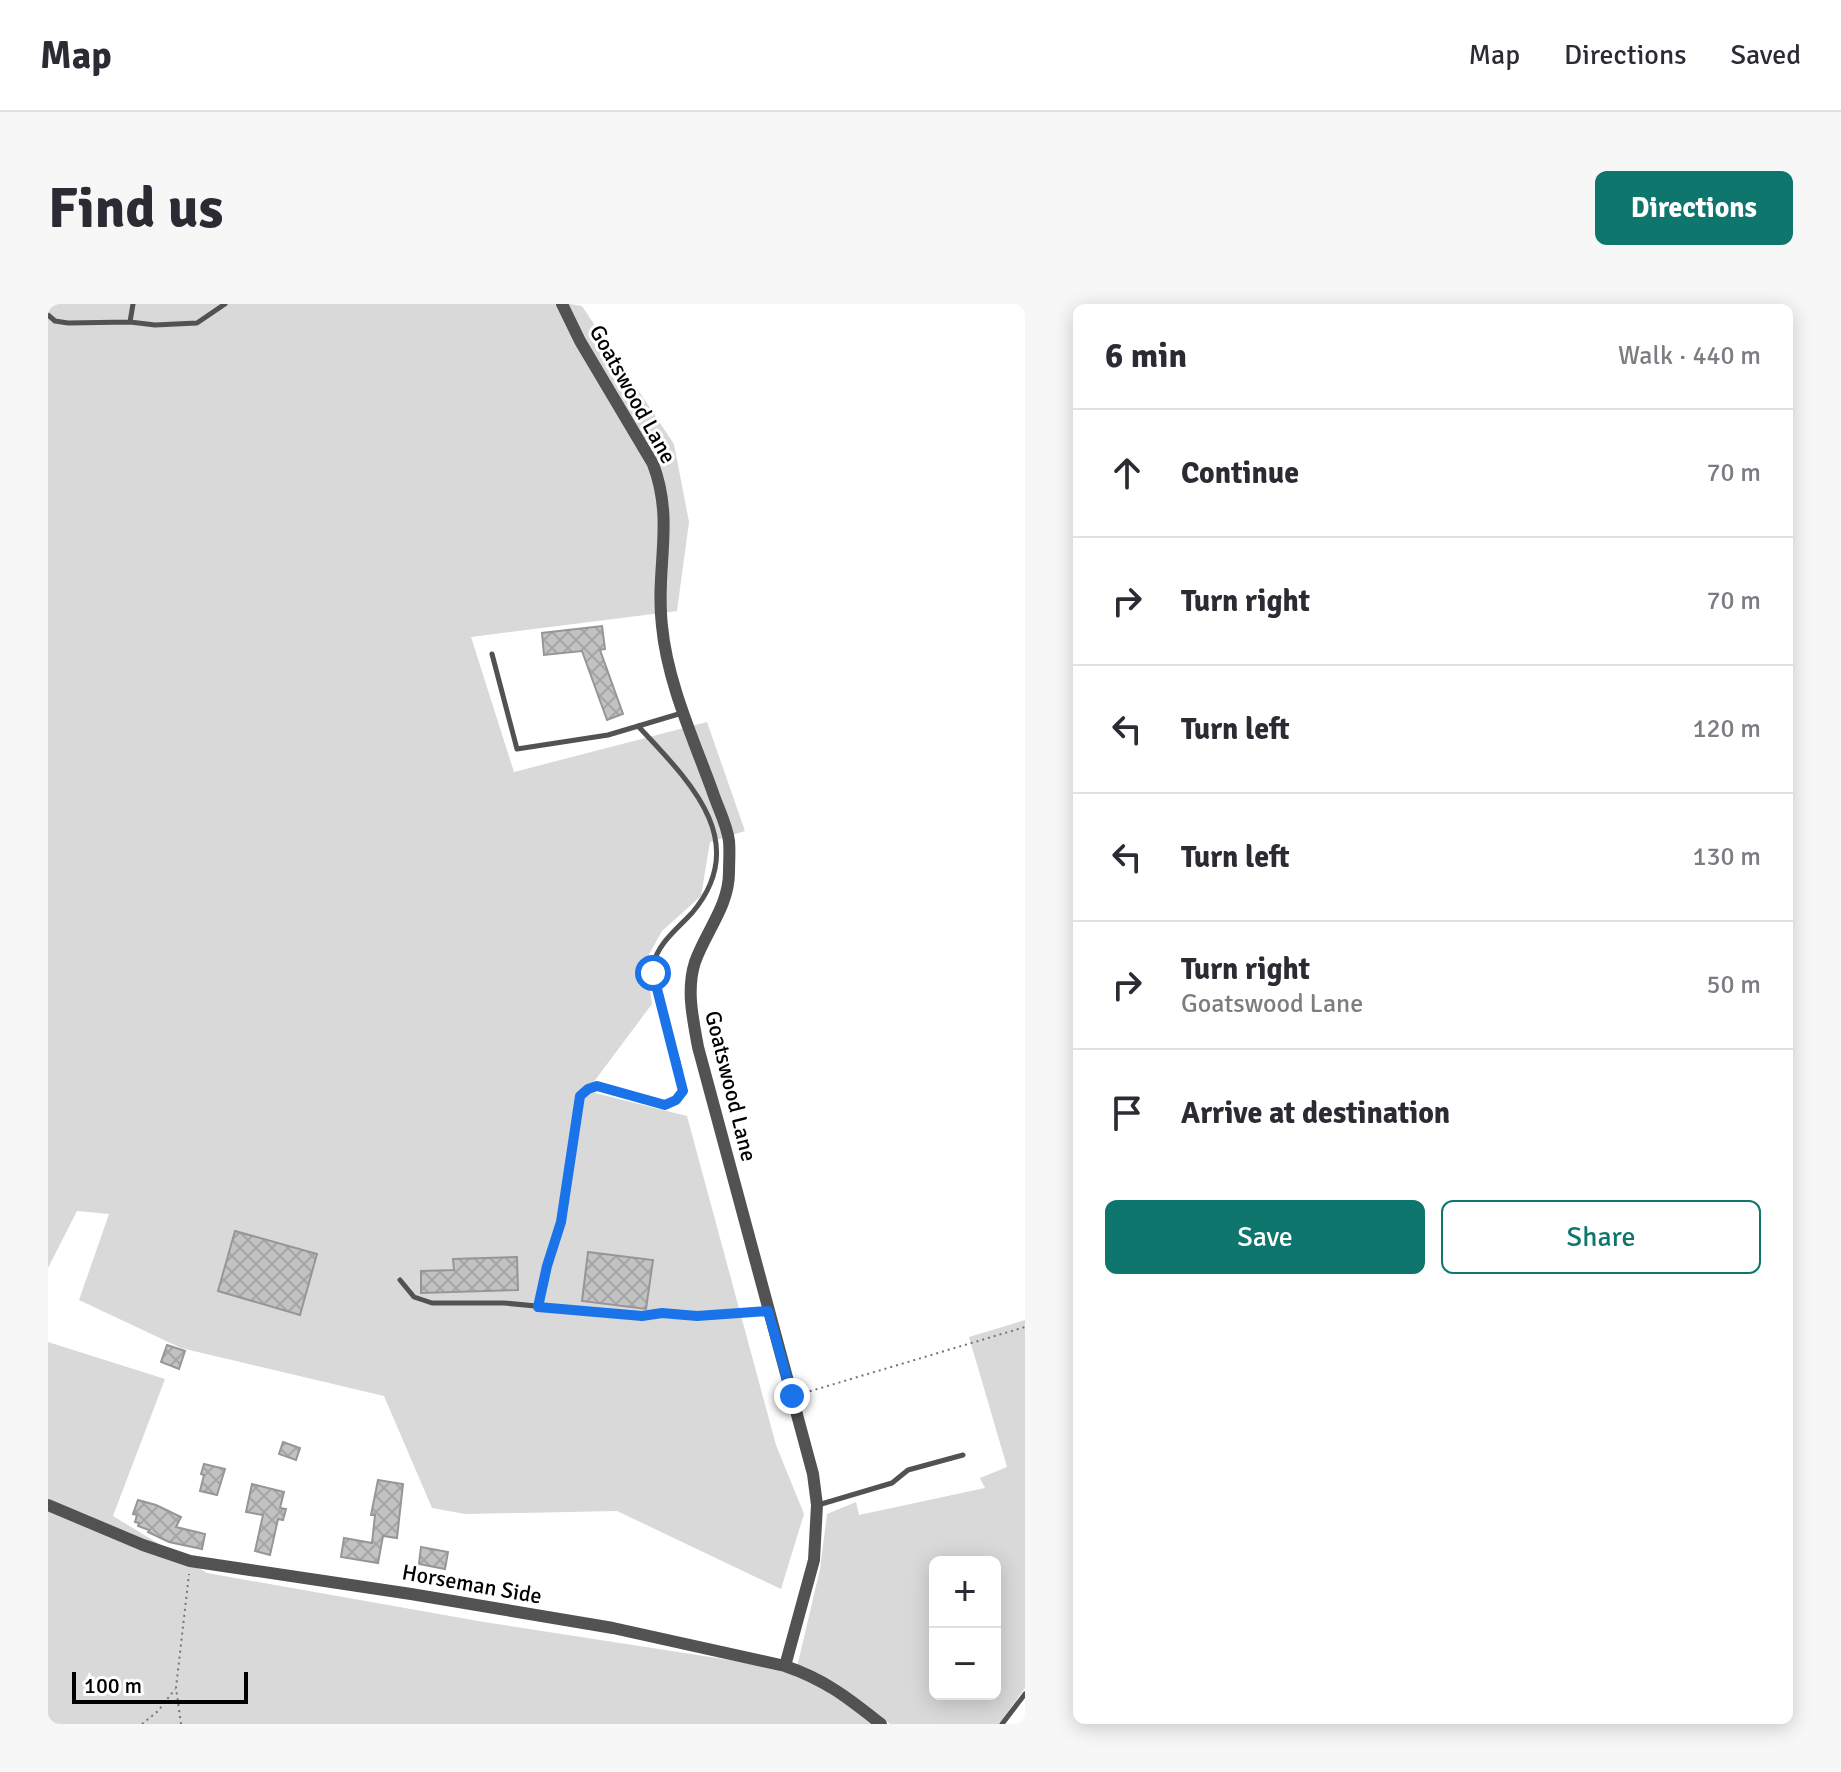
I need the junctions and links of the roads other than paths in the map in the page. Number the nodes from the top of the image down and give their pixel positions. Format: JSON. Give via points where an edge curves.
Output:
{"nodes":[{"id":1,"x":133,"y":304,"type":"edge"},
{"id":2,"x":225,"y":304,"type":"edge"},
{"id":3,"x":562,"y":304,"type":"edge"},
{"id":4,"x":48,"y":315,"type":"edge"},
{"id":5,"x":130,"y":322,"type":"junction"},
{"id":6,"x":492,"y":654,"type":"dead end"},
{"id":7,"x":684,"y":713,"type":"junction"},
{"id":8,"x":638,"y":726,"type":"junction"},
{"id":9,"x":400,"y":1280,"type":"dead end"},
{"id":10,"x":538,"y":1307,"type":"junction"},
{"id":11,"x":768,"y":1311,"type":"junction"},
{"id":12,"x":963,"y":1455,"type":"dead end"},
{"id":13,"x":48,"y":1505,"type":"edge"},
{"id":14,"x":817,"y":1505,"type":"junction"},
{"id":15,"x":785,"y":1666,"type":"junction"},
{"id":16,"x":1025,"y":1694,"type":"edge"},
{"id":17,"x":881,"y":1724,"type":"edge"},
{"id":18,"x":1002,"y":1724,"type":"edge"}],
"edges":[{"from":1,"to":5,"type":"lane"},
{"from":2,"to":5,"type":"lane","via":[[197,323]]},
{"from":3,"to":7,"type":"street","name":"Goatswood Lane","via":[[659,481],[665,530],[662,629]]},
{"from":4,"to":5,"type":"lane","via":[[68,323]]},
{"from":6,"to":8,"type":"lane","via":[[517,749]]},
{"from":7,"to":8,"type":"lane"},
{"from":7,"to":11,"type":"street","name":"Goatswood Lane","via":[[729,840],[729,886],[695,963],[690,1005]]},
{"from":8,"to":10,"type":"lane","via":[[695,792],[712,826],[717,851],[710,887],[663,944],[653,966],[683,1091],[665,1105],[597,1086],[580,1096],[561,1222]]},
{"from":9,"to":10,"type":"lane","via":[[414,1297],[432,1303]]},
{"from":10,"to":11,"type":"lane","via":[[642,1316]]},
{"from":11,"to":14,"type":"street","name":"Goatswood Lane"},
{"from":12,"to":14,"type":"lane"},
{"from":13,"to":15,"type":"street","name":"Horseman Side","via":[[190,1561],[597,1626]]},
{"from":14,"to":15,"type":"street","name":"Goatswood Lane","via":[[814,1560]]},
{"from":15,"to":17,"type":"street","name":"Horseman Side","via":[[835,1688]]},
{"from":16,"to":18,"type":"lane"}]}
